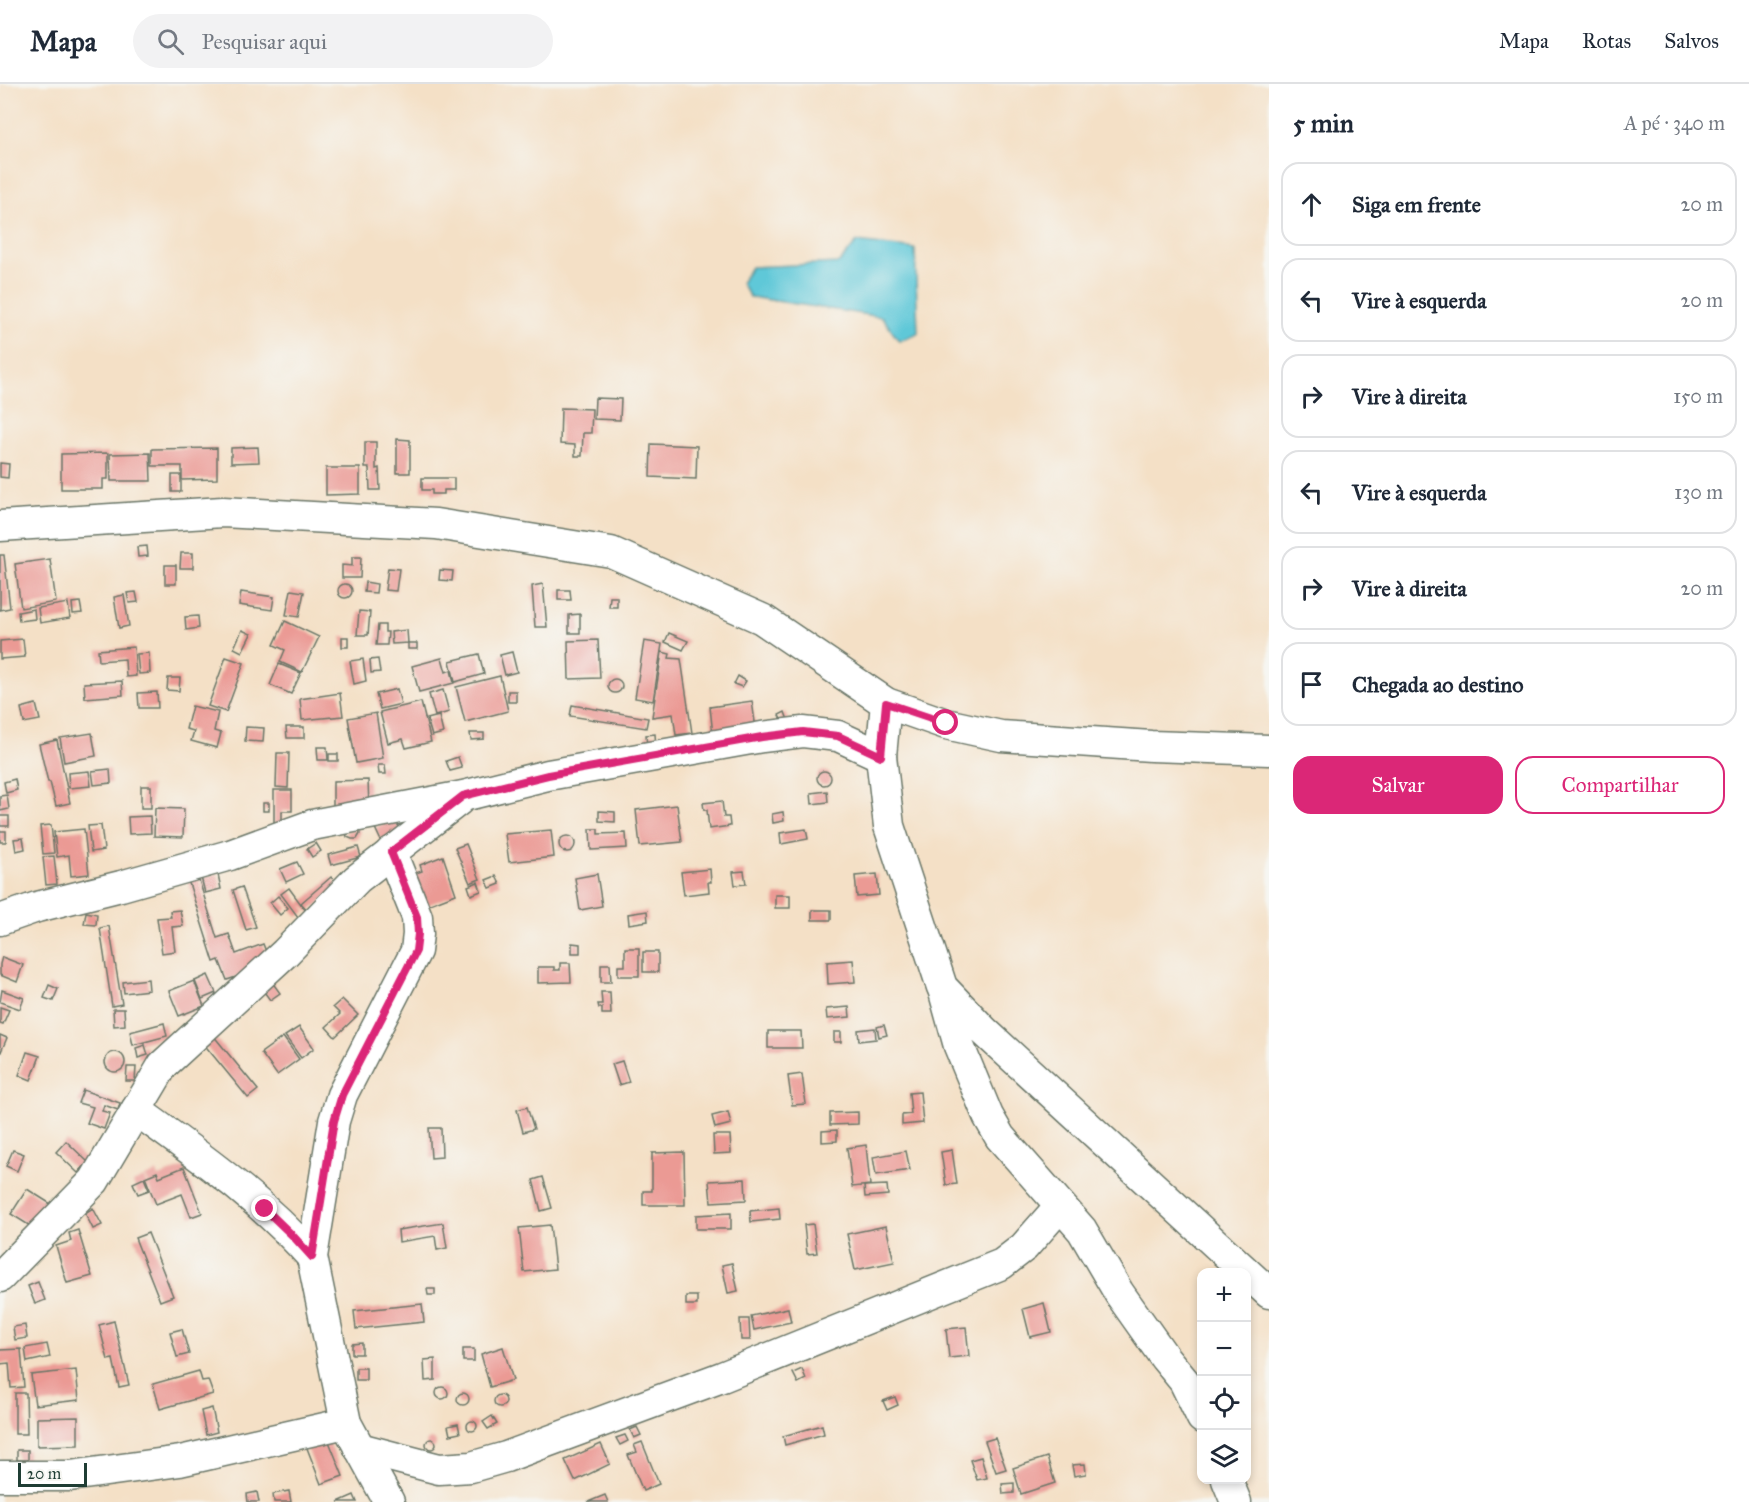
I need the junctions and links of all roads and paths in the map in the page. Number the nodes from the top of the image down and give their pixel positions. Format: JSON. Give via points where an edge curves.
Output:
{"nodes":[{"id":1,"x":0,"y":526,"type":"edge"},
{"id":2,"x":886,"y":703,"type":"junction"},
{"id":3,"x":1269,"y":750,"type":"edge"},
{"id":4,"x":881,"y":756,"type":"junction"},
{"id":5,"x":463,"y":796,"type":"junction"},
{"id":6,"x":391,"y":852,"type":"junction"},
{"id":7,"x":0,"y":920,"type":"edge"},
{"id":8,"x":942,"y":987,"type":"junction"},
{"id":9,"x":136,"y":1110,"type":"junction"},
{"id":10,"x":1060,"y":1206,"type":"junction"},
{"id":11,"x":312,"y":1257,"type":"junction"},
{"id":12,"x":0,"y":1277,"type":"edge"},
{"id":13,"x":1269,"y":1293,"type":"edge"},
{"id":14,"x":1197,"y":1408,"type":"edge"},
{"id":15,"x":352,"y":1436,"type":"junction"},
{"id":16,"x":0,"y":1476,"type":"edge"},
{"id":17,"x":1229,"y":1484,"type":"edge"},
{"id":18,"x":389,"y":1502,"type":"edge"},
{"id":19,"x":1236,"y":1502,"type":"edge"}],
"edges":[{"from":1,"to":2,"type":"street","via":[[222,512],[436,524],[611,552],[762,619]]},
{"from":2,"to":3,"type":"street","via":[[1001,736]]},
{"from":2,"to":4,"type":"street"},
{"from":4,"to":5,"type":"street","via":[[838,736],[803,732],[548,775]]},
{"from":4,"to":8,"type":"street","via":[[889,826]]},
{"from":5,"to":6,"type":"street"},
{"from":5,"to":7,"type":"street","via":[[312,825],[230,855]]},
{"from":6,"to":9,"type":"street","via":[[357,879],[285,953],[163,1065]]},
{"from":6,"to":11,"type":"street","via":[[417,917],[416,951],[342,1095],[334,1121]]},
{"from":8,"to":10,"type":"street","via":[[959,1046],[988,1116],[1000,1137]]},
{"from":8,"to":13,"type":"street","via":[[984,1031]]},
{"from":9,"to":11,"type":"street","via":[[236,1183]]},
{"from":9,"to":12,"type":"street","via":[[94,1181]]},
{"from":10,"to":14,"type":"street","via":[[1082,1230],[1119,1293],[1184,1381]]},
{"from":10,"to":15,"type":"street","via":[[1024,1247],[1002,1264],[722,1377],[506,1457],[471,1467],[439,1469]]},
{"from":11,"to":15,"type":"street"},
{"from":15,"to":16,"type":"street","via":[[70,1476]]},
{"from":15,"to":18,"type":"street"},
{"from":17,"to":19,"type":"street"}]}
